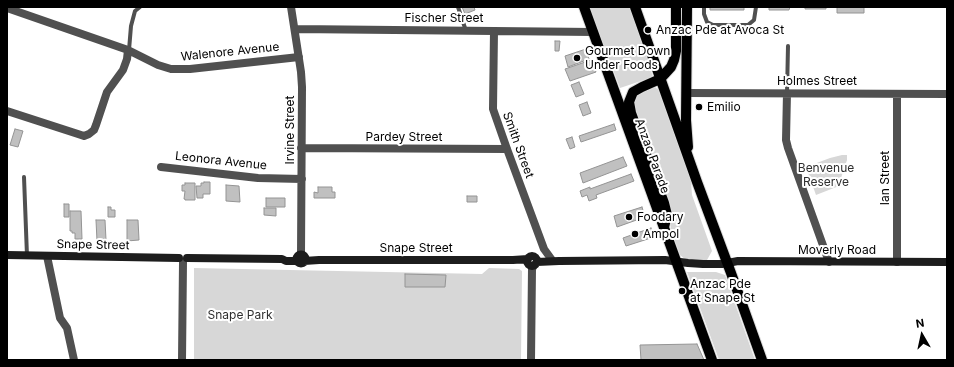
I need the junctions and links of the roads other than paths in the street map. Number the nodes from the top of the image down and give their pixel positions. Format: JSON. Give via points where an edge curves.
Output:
{"nodes":[{"id":1,"x":140,"y":7,"type":"edge"},
{"id":2,"x":291,"y":7,"type":"edge"},
{"id":3,"x":458,"y":7,"type":"edge"},
{"id":4,"x":584,"y":7,"type":"edge"},
{"id":5,"x":635,"y":7,"type":"edge"},
{"id":6,"x":676,"y":7,"type":"edge"},
{"id":7,"x":687,"y":7,"type":"edge"},
{"id":8,"x":704,"y":7,"type":"edge"},
{"id":9,"x":756,"y":7,"type":"edge"},
{"id":10,"x":7,"y":8,"type":"edge"},
{"id":11,"x":295,"y":29,"type":"junction"},
{"id":12,"x":466,"y":31,"type":"junction"},
{"id":13,"x":494,"y":31,"type":"junction"},
{"id":14,"x":593,"y":32,"type":"junction"},
{"id":15,"x":788,"y":46,"type":"dead end"},
{"id":16,"x":128,"y":50,"type":"junction"},
{"id":17,"x":676,"y":51,"type":"junction"},
{"id":18,"x":652,"y":54,"type":"junction"},
{"id":19,"x":299,"y":57,"type":"junction"},
{"id":20,"x":660,"y":80,"type":"junction"},
{"id":21,"x":686,"y":93,"type":"junction"},
{"id":22,"x":787,"y":93,"type":"junction"},
{"id":23,"x":897,"y":94,"type":"junction"},
{"id":24,"x":947,"y":94,"type":"edge"},
{"id":25,"x":7,"y":111,"type":"edge"},
{"id":26,"x":302,"y":148,"type":"junction"},
{"id":27,"x":507,"y":149,"type":"junction"},
{"id":28,"x":161,"y":167,"type":"dead end"},
{"id":29,"x":24,"y":177,"type":"dead end"},
{"id":30,"x":302,"y":179,"type":"junction"},
{"id":31,"x":696,"y":182,"type":"junction"},
{"id":32,"x":664,"y":227,"type":"junction"},
{"id":33,"x":7,"y":256,"type":"edge"},
{"id":34,"x":27,"y":256,"type":"junction"},
{"id":35,"x":47,"y":256,"type":"junction"},
{"id":36,"x":300,"y":258,"type":"junction"},
{"id":37,"x":183,"y":259,"type":"junction"},
{"id":38,"x":556,"y":260,"type":"junction"},
{"id":39,"x":676,"y":261,"type":"junction"},
{"id":40,"x":829,"y":262,"type":"junction"},
{"id":41,"x":897,"y":262,"type":"junction"},
{"id":42,"x":947,"y":262,"type":"edge"},
{"id":43,"x":532,"y":263,"type":"junction"},
{"id":44,"x":727,"y":263,"type":"junction"},
{"id":45,"x":74,"y":360,"type":"edge"},
{"id":46,"x":182,"y":360,"type":"edge"},
{"id":47,"x":532,"y":360,"type":"edge"},
{"id":48,"x":712,"y":360,"type":"edge"},
{"id":49,"x":762,"y":360,"type":"edge"}],
"edges":[{"from":1,"to":16,"type":"lane","via":[[135,11]]},
{"from":2,"to":11,"type":"street","name":"Irvine Street"},
{"from":3,"to":12,"type":"lane"},
{"from":4,"to":14,"type":"main road","name":"Anzac Parade"},
{"from":5,"to":18,"type":"main road"},
{"from":6,"to":17,"type":"main road"},
{"from":7,"to":21,"type":"main road"},
{"from":8,"to":9,"type":"lane","via":[[707,22],[713,25],[748,25],[754,20]]},
{"from":10,"to":16,"type":"street","name":"Walenore Avenue"},
{"from":11,"to":12,"type":"street","name":"Fischer Street"},
{"from":11,"to":19,"type":"street","name":"Irvine Street"},
{"from":12,"to":13,"type":"street","name":"Fischer Street"},
{"from":13,"to":14,"type":"street","name":"Fischer Street"},
{"from":13,"to":27,"type":"street","name":"Smith Street","via":[[493,109]]},
{"from":14,"to":32,"type":"main road","name":"Anzac Parade"},
{"from":15,"to":22,"type":"lane"},
{"from":16,"to":19,"type":"street","name":"Walenore Avenue","via":[[171,69]]},
{"from":16,"to":25,"type":"street","via":[[123,70],[107,92],[94,130],[89,134],[84,136]]},
{"from":17,"to":18,"type":"main road","via":[[670,59],[662,62]]},
{"from":17,"to":20,"type":"main road","via":[[671,67]]},
{"from":18,"to":20,"type":"main road"},
{"from":19,"to":26,"type":"street","name":"Irvine Street","via":[[302,87]]},
{"from":20,"to":31,"type":"main road"},
{"from":20,"to":32,"type":"main road","via":[[633,92],[630,102],[631,113],[667,215]]},
{"from":21,"to":22,"type":"street","name":"Holmes Street"},
{"from":21,"to":31,"type":"main road","via":[[688,144]]},
{"from":22,"to":23,"type":"street","name":"Holmes Street"},
{"from":22,"to":40,"type":"street","via":[[786,140]]},
{"from":23,"to":24,"type":"street","name":"Holmes Street"},
{"from":23,"to":41,"type":"street","name":"Ian Street"},
{"from":26,"to":27,"type":"street","name":"Pardey Street"},
{"from":26,"to":30,"type":"street","name":"Irvine Street"},
{"from":27,"to":38,"type":"street","name":"Smith Street","via":[[544,250]]},
{"from":28,"to":30,"type":"street","name":"Leonora Avenue","via":[[258,178]]},
{"from":29,"to":34,"type":"lane"},
{"from":30,"to":36,"type":"street","name":"Irvine Street"},
{"from":31,"to":44,"type":"main road"},
{"from":32,"to":39,"type":"main road","name":"Anzac Parade"},
{"from":33,"to":34,"type":"street","name":"Snape Street"},
{"from":34,"to":35,"type":"street","name":"Snape Street"},
{"from":35,"to":37,"type":"street","name":"Snape Street"},
{"from":35,"to":45,"type":"street","via":[[60,318],[67,328]]},
{"from":36,"to":37,"type":"street","name":"Snape Street"},
{"from":36,"to":43,"type":"street","name":"Snape Street","via":[[513,260]]},
{"from":37,"to":46,"type":"street"},
{"from":38,"to":39,"type":"street","name":"Snape Street"},
{"from":38,"to":43,"type":"street","name":"Snape Street"},
{"from":39,"to":44,"type":"street","name":"Snape Street"},
{"from":39,"to":48,"type":"main road","name":"Anzac Parade"},
{"from":40,"to":41,"type":"street","name":"Moverly Road"},
{"from":40,"to":44,"type":"street","name":"Moverly Road"},
{"from":41,"to":42,"type":"street","name":"Moverly Road"},
{"from":43,"to":47,"type":"street"},
{"from":44,"to":49,"type":"main road"}]}
